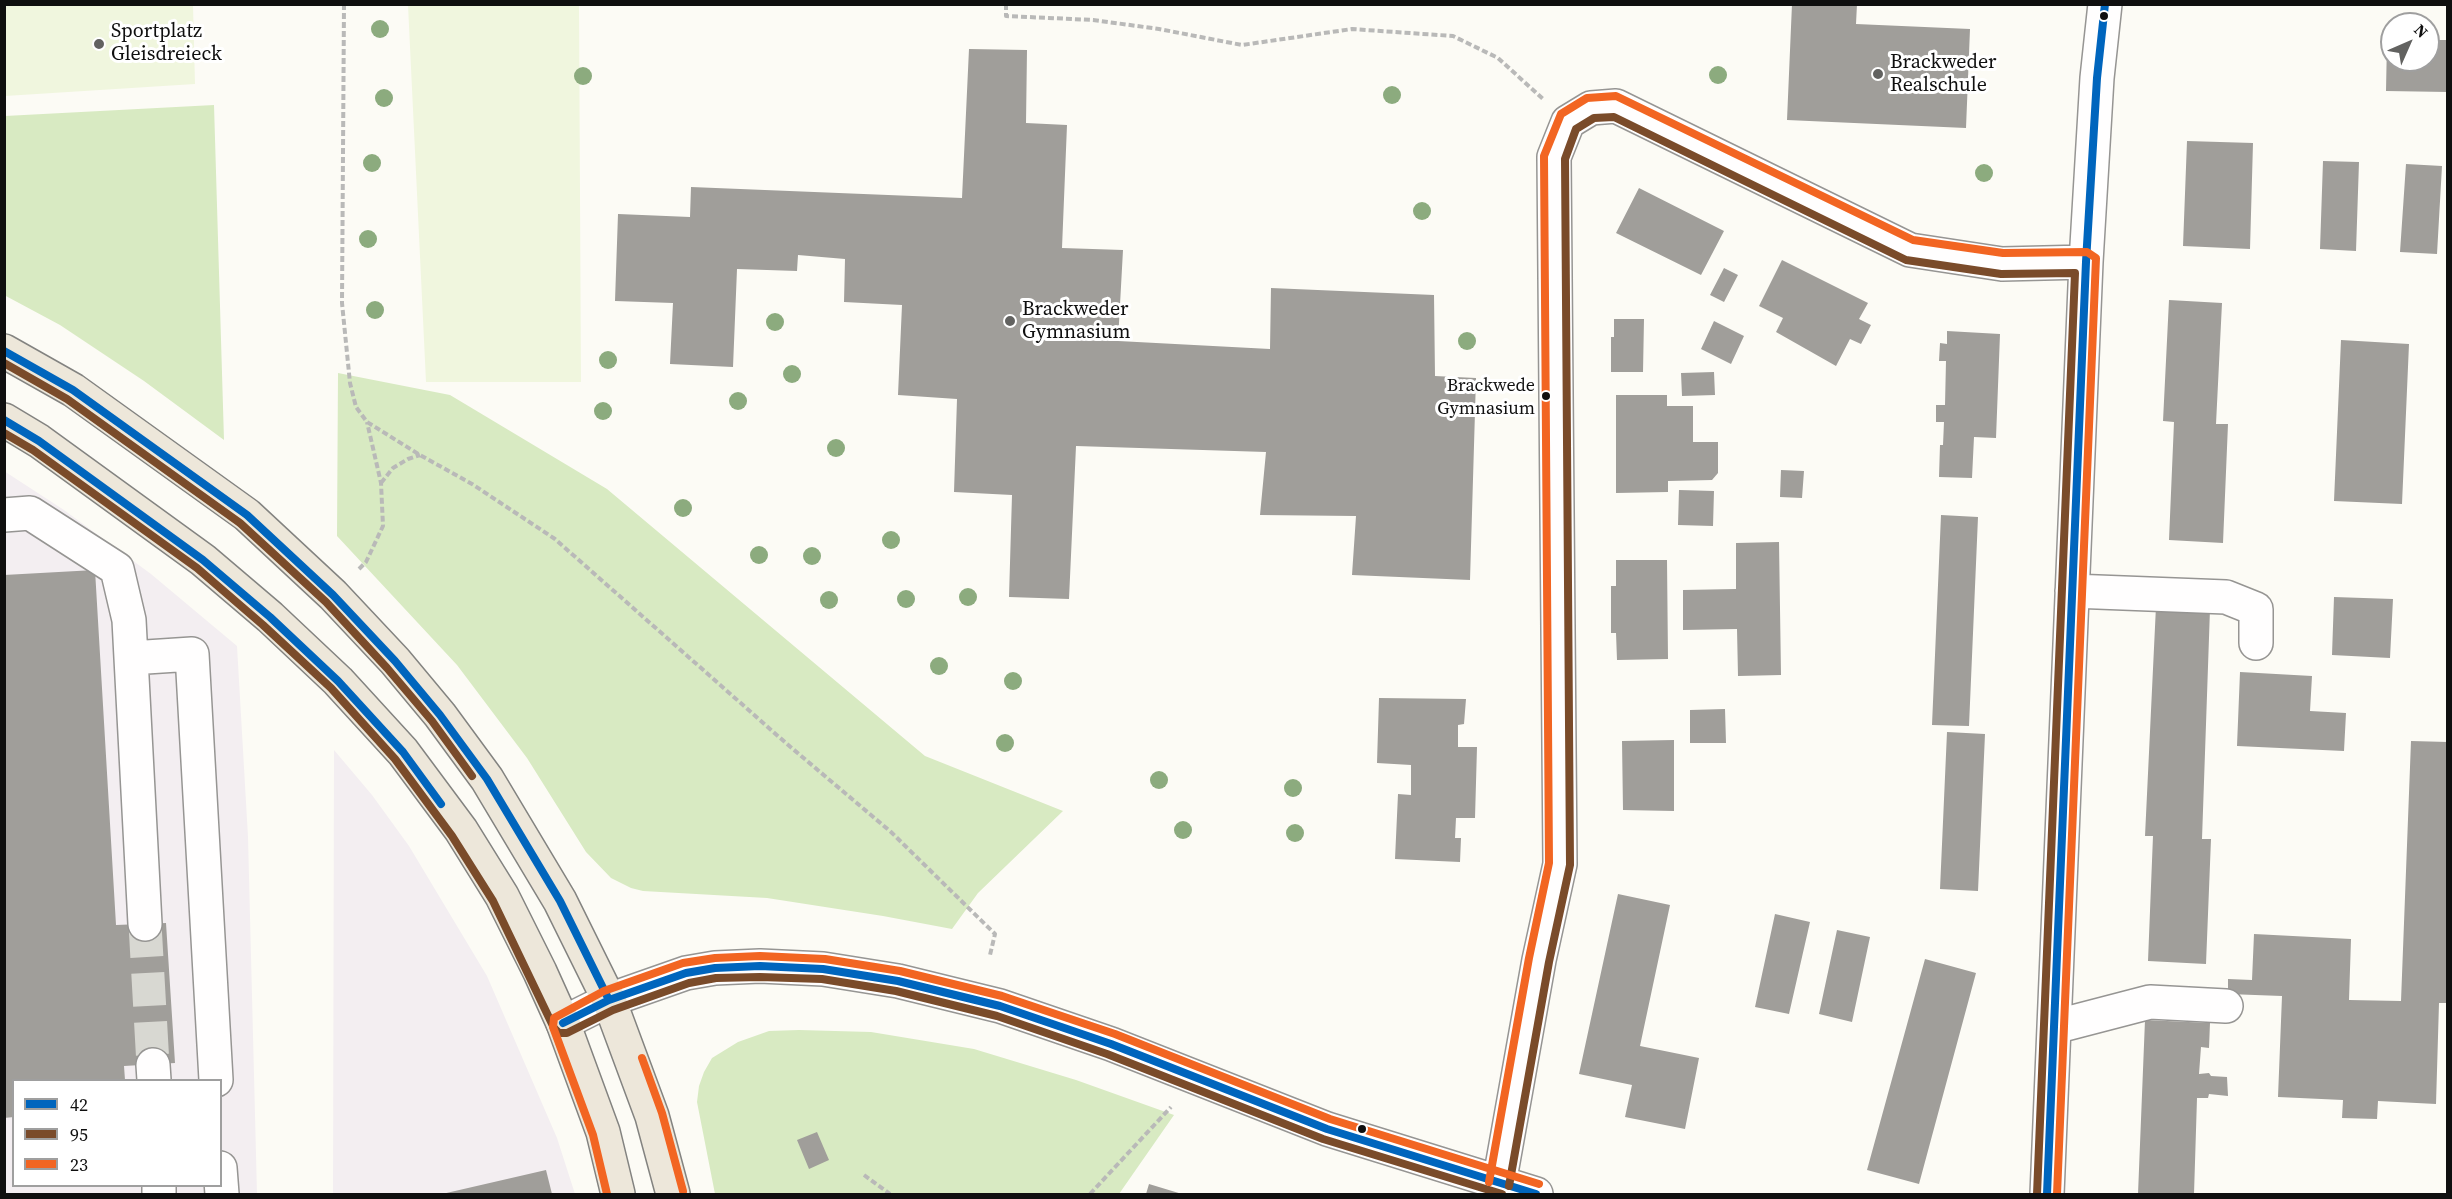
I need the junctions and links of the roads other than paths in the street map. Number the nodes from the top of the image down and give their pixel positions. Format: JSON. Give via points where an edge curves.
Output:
{"nodes":[{"id":1,"x":2105,"y":4,"type":"edge"},
{"id":2,"x":2086,"y":262,"type":"junction"},
{"id":3,"x":4,"y":351,"type":"edge"},
{"id":4,"x":4,"y":420,"type":"edge"},
{"id":5,"x":4,"y":515,"type":"edge"},
{"id":6,"x":2072,"y":591,"type":"junction"},
{"id":7,"x":2256,"y":643,"type":"dead end"},
{"id":8,"x":131,"y":658,"type":"junction"},
{"id":9,"x":145,"y":924,"type":"tunnel mouth"},
{"id":10,"x":609,"y":1000,"type":"junction"},
{"id":11,"x":2226,"y":1005,"type":"dead end"},
{"id":12,"x":564,"y":1023,"type":"junction"},
{"id":13,"x":2054,"y":1027,"type":"junction"},
{"id":14,"x":216,"y":1079,"type":"edge"},
{"id":15,"x":1499,"y":1184,"type":"junction"},
{"id":16,"x":618,"y":1194,"type":"edge"},
{"id":17,"x":673,"y":1194,"type":"edge"},
{"id":18,"x":1536,"y":1194,"type":"edge"},
{"id":19,"x":2047,"y":1194,"type":"edge"}],
"edges":[{"from":1,"to":2,"type":"street"},
{"from":2,"to":6,"type":"street"},
{"from":2,"to":15,"type":"street","via":[[2002,264],[1910,250],[1616,106],[1591,108],[1568,122],[1554,157],[1560,864]]},
{"from":3,"to":10,"type":"main road","via":[[73,390],[247,515],[333,595],[395,661],[487,779],[560,901]]},
{"from":4,"to":12,"type":"main road","via":[[203,560],[338,681],[403,752],[461,830],[513,917]]},
{"from":5,"to":8,"type":"street","via":[[30,513],[117,568],[129,620]]},
{"from":6,"to":7,"type":"street","via":[[2226,597],[2256,609]]},
{"from":6,"to":13,"type":"street"},
{"from":8,"to":9,"type":"street"},
{"from":8,"to":14,"type":"street","via":[[192,654]]},
{"from":10,"to":12,"type":"street"},
{"from":10,"to":15,"type":"street","via":[[686,973],[715,968],[823,969],[898,981],[1033,1017],[1327,1129]]},
{"from":10,"to":17,"type":"main road","via":[[652,1116]]},
{"from":11,"to":13,"type":"street","via":[[2150,1002]]},
{"from":12,"to":16,"type":"main road","via":[[603,1132]]},
{"from":13,"to":19,"type":"street"},
{"from":15,"to":18,"type":"street"}]}
